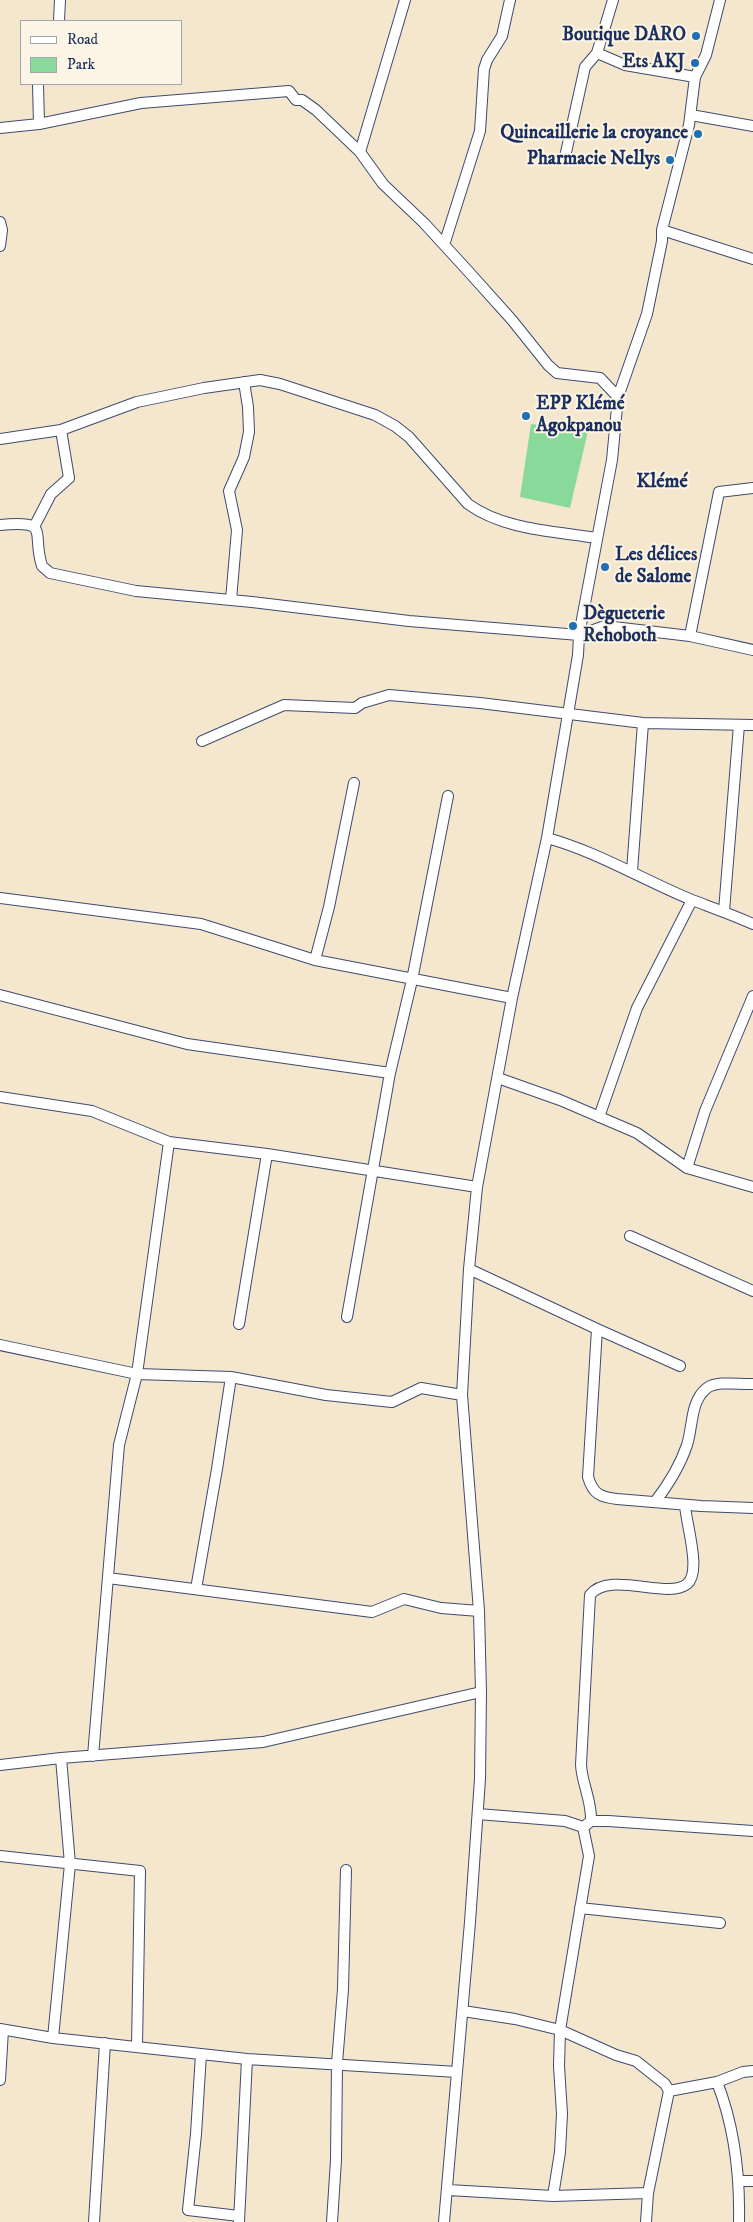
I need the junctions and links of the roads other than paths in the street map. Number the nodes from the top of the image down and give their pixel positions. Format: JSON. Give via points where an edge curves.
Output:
{"nodes":[{"id":1,"x":60,"y":0,"type":"edge"},
{"id":2,"x":405,"y":0,"type":"edge"},
{"id":3,"x":510,"y":0,"type":"edge"},
{"id":4,"x":613,"y":0,"type":"edge"},
{"id":5,"x":720,"y":0,"type":"edge"},
{"id":6,"x":59,"y":20,"type":"edge"},
{"id":7,"x":597,"y":53,"type":"junction"},
{"id":8,"x":695,"y":77,"type":"junction"},
{"id":9,"x":38,"y":85,"type":"edge"},
{"id":10,"x":691,"y":115,"type":"junction"},
{"id":11,"x":39,"y":124,"type":"junction"},
{"id":12,"x":753,"y":126,"type":"edge"},
{"id":13,"x":0,"y":128,"type":"edge"},
{"id":14,"x":360,"y":152,"type":"junction"},
{"id":15,"x":566,"y":157,"type":"dead end"},
{"id":16,"x":0,"y":222,"type":"edge"},
{"id":17,"x":662,"y":230,"type":"junction"},
{"id":18,"x":444,"y":245,"type":"junction"},
{"id":19,"x":0,"y":246,"type":"edge"},
{"id":20,"x":753,"y":259,"type":"edge"},
{"id":21,"x":244,"y":382,"type":"junction"},
{"id":22,"x":618,"y":397,"type":"junction"},
{"id":23,"x":61,"y":430,"type":"junction"},
{"id":24,"x":0,"y":439,"type":"edge"},
{"id":25,"x":753,"y":488,"type":"edge"},
{"id":26,"x":0,"y":525,"type":"edge"},
{"id":27,"x":34,"y":527,"type":"junction"},
{"id":28,"x":597,"y":538,"type":"junction"},
{"id":29,"x":231,"y":600,"type":"junction"},
{"id":30,"x":579,"y":635,"type":"junction"},
{"id":31,"x":690,"y":636,"type":"junction"},
{"id":32,"x":753,"y":650,"type":"edge"},
{"id":33,"x":568,"y":715,"type":"junction"},
{"id":34,"x":643,"y":723,"type":"junction"},
{"id":35,"x":739,"y":725,"type":"junction"},
{"id":36,"x":753,"y":725,"type":"edge"},
{"id":37,"x":202,"y":741,"type":"dead end"},
{"id":38,"x":354,"y":783,"type":"dead end"},
{"id":39,"x":448,"y":796,"type":"dead end"},
{"id":40,"x":547,"y":838,"type":"junction"},
{"id":41,"x":632,"y":871,"type":"junction"},
{"id":42,"x":0,"y":898,"type":"edge"},
{"id":43,"x":692,"y":900,"type":"junction"},
{"id":44,"x":724,"y":911,"type":"junction"},
{"id":45,"x":753,"y":924,"type":"edge"},
{"id":46,"x":315,"y":960,"type":"junction"},
{"id":47,"x":412,"y":980,"type":"junction"},
{"id":48,"x":0,"y":995,"type":"edge"},
{"id":49,"x":512,"y":998,"type":"junction"},
{"id":50,"x":752,"y":1001,"type":"edge"},
{"id":51,"x":390,"y":1073,"type":"junction"},
{"id":52,"x":498,"y":1078,"type":"junction"},
{"id":53,"x":0,"y":1097,"type":"edge"},
{"id":54,"x":599,"y":1117,"type":"junction"},
{"id":55,"x":169,"y":1142,"type":"junction"},
{"id":56,"x":267,"y":1154,"type":"junction"},
{"id":57,"x":687,"y":1168,"type":"junction"},
{"id":58,"x":371,"y":1172,"type":"junction"},
{"id":59,"x":477,"y":1187,"type":"junction"},
{"id":60,"x":753,"y":1188,"type":"edge"},
{"id":61,"x":630,"y":1236,"type":"dead end"},
{"id":62,"x":469,"y":1269,"type":"junction"},
{"id":63,"x":753,"y":1292,"type":"edge"},
{"id":64,"x":347,"y":1317,"type":"dead end"},
{"id":65,"x":239,"y":1324,"type":"dead end"},
{"id":66,"x":596,"y":1329,"type":"junction"},
{"id":67,"x":0,"y":1345,"type":"edge"},
{"id":68,"x":680,"y":1366,"type":"dead end"},
{"id":69,"x":137,"y":1374,"type":"junction"},
{"id":70,"x":231,"y":1377,"type":"junction"},
{"id":71,"x":753,"y":1384,"type":"edge"},
{"id":72,"x":462,"y":1395,"type":"junction"},
{"id":73,"x":655,"y":1502,"type":"junction"},
{"id":74,"x":686,"y":1505,"type":"junction"},
{"id":75,"x":753,"y":1508,"type":"edge"},
{"id":76,"x":108,"y":1578,"type":"junction"},
{"id":77,"x":196,"y":1589,"type":"junction"},
{"id":78,"x":479,"y":1611,"type":"junction"},
{"id":79,"x":481,"y":1692,"type":"junction"},
{"id":80,"x":93,"y":1756,"type":"junction"},
{"id":81,"x":61,"y":1758,"type":"junction"},
{"id":82,"x":0,"y":1765,"type":"edge"},
{"id":83,"x":478,"y":1814,"type":"junction"},
{"id":84,"x":587,"y":1824,"type":"junction"},
{"id":85,"x":753,"y":1831,"type":"edge"},
{"id":86,"x":0,"y":1856,"type":"edge"},
{"id":87,"x":70,"y":1864,"type":"junction"},
{"id":88,"x":346,"y":1870,"type":"dead end"},
{"id":89,"x":580,"y":1908,"type":"junction"},
{"id":90,"x":720,"y":1923,"type":"dead end"},
{"id":91,"x":463,"y":2011,"type":"junction"},
{"id":92,"x":2,"y":2030,"type":"edge"},
{"id":93,"x":560,"y":2030,"type":"junction"},
{"id":94,"x":53,"y":2038,"type":"junction"},
{"id":95,"x":105,"y":2043,"type":"junction"},
{"id":96,"x":137,"y":2047,"type":"junction"},
{"id":97,"x":200,"y":2054,"type":"junction"},
{"id":98,"x":247,"y":2059,"type":"junction"},
{"id":99,"x":337,"y":2063,"type":"junction"},
{"id":100,"x":753,"y":2071,"type":"edge"},
{"id":101,"x":457,"y":2072,"type":"junction"},
{"id":102,"x":0,"y":2080,"type":"edge"},
{"id":103,"x":718,"y":2082,"type":"junction"},
{"id":104,"x":669,"y":2091,"type":"junction"},
{"id":105,"x":740,"y":2181,"type":"junction"},
{"id":106,"x":753,"y":2181,"type":"edge"},
{"id":107,"x":448,"y":2190,"type":"junction"},
{"id":108,"x":648,"y":2193,"type":"junction"},
{"id":109,"x":553,"y":2196,"type":"junction"},
{"id":110,"x":239,"y":2219,"type":"edge"},
{"id":111,"x":94,"y":2222,"type":"edge"},
{"id":112,"x":332,"y":2222,"type":"edge"},
{"id":113,"x":444,"y":2222,"type":"edge"},
{"id":114,"x":646,"y":2222,"type":"edge"},
{"id":115,"x":739,"y":2222,"type":"edge"}],
"edges":[{"from":1,"to":6,"type":"street"},
{"from":2,"to":14,"type":"street"},
{"from":3,"to":18,"type":"street","via":[[502,36],[484,69],[480,131]]},
{"from":4,"to":7,"type":"street"},
{"from":5,"to":8,"type":"street","via":[[706,55]]},
{"from":7,"to":8,"type":"street","via":[[625,65]]},
{"from":7,"to":15,"type":"street","via":[[585,67]]},
{"from":8,"to":10,"type":"street"},
{"from":9,"to":11,"type":"street"},
{"from":10,"to":12,"type":"street"},
{"from":10,"to":17,"type":"street"},
{"from":11,"to":13,"type":"street"},
{"from":11,"to":14,"type":"street","via":[[141,103],[289,91],[296,100],[302,100],[316,110]]},
{"from":14,"to":18,"type":"street","via":[[383,184]]},
{"from":16,"to":19,"type":"street"},
{"from":17,"to":20,"type":"street"},
{"from":17,"to":22,"type":"street","via":[[647,314]]},
{"from":18,"to":22,"type":"street","via":[[512,320],[548,366],[558,373],[600,378]]},
{"from":21,"to":23,"type":"street","via":[[137,402]]},
{"from":21,"to":28,"type":"street","via":[[260,380],[280,384],[375,416],[395,426],[479,512],[511,524]]},
{"from":21,"to":29,"type":"street","via":[[249,432],[244,457],[229,490],[237,530]]},
{"from":22,"to":28,"type":"street","via":[[612,460]]},
{"from":23,"to":24,"type":"street"},
{"from":23,"to":27,"type":"street","via":[[69,478],[51,494]]},
{"from":25,"to":31,"type":"street","via":[[719,492]]},
{"from":26,"to":27,"type":"street","via":[[25,523]]},
{"from":27,"to":29,"type":"street","via":[[39,535],[42,566],[50,574],[136,591]]},
{"from":28,"to":30,"type":"street"},
{"from":29,"to":30,"type":"street","via":[[409,621]]},
{"from":30,"to":31,"type":"street","via":[[605,626]]},
{"from":30,"to":33,"type":"street"},
{"from":31,"to":32,"type":"street"},
{"from":33,"to":34,"type":"street"},
{"from":33,"to":37,"type":"street","via":[[389,695],[355,708],[284,705]]},
{"from":33,"to":40,"type":"street"},
{"from":34,"to":35,"type":"street"},
{"from":34,"to":41,"type":"street"},
{"from":35,"to":36,"type":"street"},
{"from":35,"to":44,"type":"street"},
{"from":38,"to":46,"type":"street"},
{"from":39,"to":47,"type":"street"},
{"from":40,"to":41,"type":"street","via":[[575,846]]},
{"from":40,"to":49,"type":"street"},
{"from":41,"to":43,"type":"street"},
{"from":42,"to":46,"type":"street","via":[[201,924]]},
{"from":43,"to":44,"type":"street"},
{"from":43,"to":54,"type":"street","via":[[636,1008]]},
{"from":44,"to":45,"type":"street"},
{"from":46,"to":47,"type":"street"},
{"from":47,"to":49,"type":"street"},
{"from":47,"to":51,"type":"street"},
{"from":48,"to":51,"type":"street","via":[[187,1044]]},
{"from":49,"to":52,"type":"street"},
{"from":50,"to":57,"type":"street","via":[[705,1111]]},
{"from":51,"to":58,"type":"street"},
{"from":52,"to":54,"type":"street"},
{"from":52,"to":59,"type":"street"},
{"from":53,"to":55,"type":"street","via":[[92,1112]]},
{"from":54,"to":57,"type":"street","via":[[637,1134]]},
{"from":55,"to":56,"type":"street"},
{"from":55,"to":69,"type":"street"},
{"from":56,"to":58,"type":"street"},
{"from":56,"to":65,"type":"street"},
{"from":57,"to":60,"type":"street"},
{"from":58,"to":59,"type":"street"},
{"from":58,"to":64,"type":"street"},
{"from":59,"to":62,"type":"street"},
{"from":61,"to":63,"type":"street"},
{"from":62,"to":66,"type":"street"},
{"from":62,"to":72,"type":"street"},
{"from":66,"to":68,"type":"street"},
{"from":66,"to":73,"type":"street","via":[[588,1477],[591,1486],[603,1498]]},
{"from":67,"to":69,"type":"street"},
{"from":69,"to":70,"type":"street"},
{"from":69,"to":76,"type":"street","via":[[120,1444]]},
{"from":70,"to":72,"type":"street","via":[[326,1395],[392,1402],[421,1388]]},
{"from":70,"to":77,"type":"street"},
{"from":71,"to":73,"type":"street","via":[[720,1384],[708,1387],[701,1395],[678,1467]]},
{"from":72,"to":78,"type":"street"},
{"from":73,"to":74,"type":"street"},
{"from":74,"to":75,"type":"street"},
{"from":74,"to":84,"type":"street","via":[[686,1522],[694,1556],[689,1583],[673,1589],[603,1587],[590,1595],[581,1765],[590,1799]]},
{"from":76,"to":77,"type":"street"},
{"from":76,"to":80,"type":"street"},
{"from":77,"to":78,"type":"street","via":[[372,1612],[404,1600]]},
{"from":78,"to":79,"type":"street"},
{"from":79,"to":80,"type":"street","via":[[263,1742]]},
{"from":79,"to":83,"type":"street"},
{"from":80,"to":81,"type":"street"},
{"from":81,"to":82,"type":"street"},
{"from":81,"to":87,"type":"street"},
{"from":83,"to":84,"type":"street"},
{"from":83,"to":91,"type":"street"},
{"from":84,"to":85,"type":"street","via":[[659,1824]]},
{"from":84,"to":89,"type":"street","via":[[589,1856]]},
{"from":86,"to":87,"type":"street"},
{"from":87,"to":94,"type":"street"},
{"from":87,"to":96,"type":"street","via":[[140,1871]]},
{"from":88,"to":99,"type":"street","via":[[343,1989]]},
{"from":89,"to":90,"type":"street"},
{"from":89,"to":93,"type":"street"},
{"from":91,"to":93,"type":"street"},
{"from":91,"to":101,"type":"street"},
{"from":92,"to":94,"type":"street"},
{"from":92,"to":102,"type":"street"},
{"from":93,"to":104,"type":"street","via":[[636,2061]]},
{"from":93,"to":109,"type":"street","via":[[562,2114]]},
{"from":94,"to":95,"type":"street"},
{"from":95,"to":96,"type":"street"},
{"from":95,"to":111,"type":"street"},
{"from":96,"to":97,"type":"street"},
{"from":97,"to":98,"type":"street"},
{"from":97,"to":110,"type":"street","via":[[188,2210]]},
{"from":98,"to":99,"type":"street"},
{"from":98,"to":110,"type":"street"},
{"from":99,"to":101,"type":"street"},
{"from":99,"to":112,"type":"street"},
{"from":100,"to":103,"type":"street"},
{"from":101,"to":107,"type":"street"},
{"from":103,"to":104,"type":"street"},
{"from":103,"to":105,"type":"street","via":[[728,2110]]},
{"from":104,"to":108,"type":"street"},
{"from":105,"to":106,"type":"street"},
{"from":105,"to":115,"type":"street"},
{"from":107,"to":109,"type":"street"},
{"from":107,"to":113,"type":"street"},
{"from":108,"to":109,"type":"street"},
{"from":108,"to":114,"type":"street"}]}
